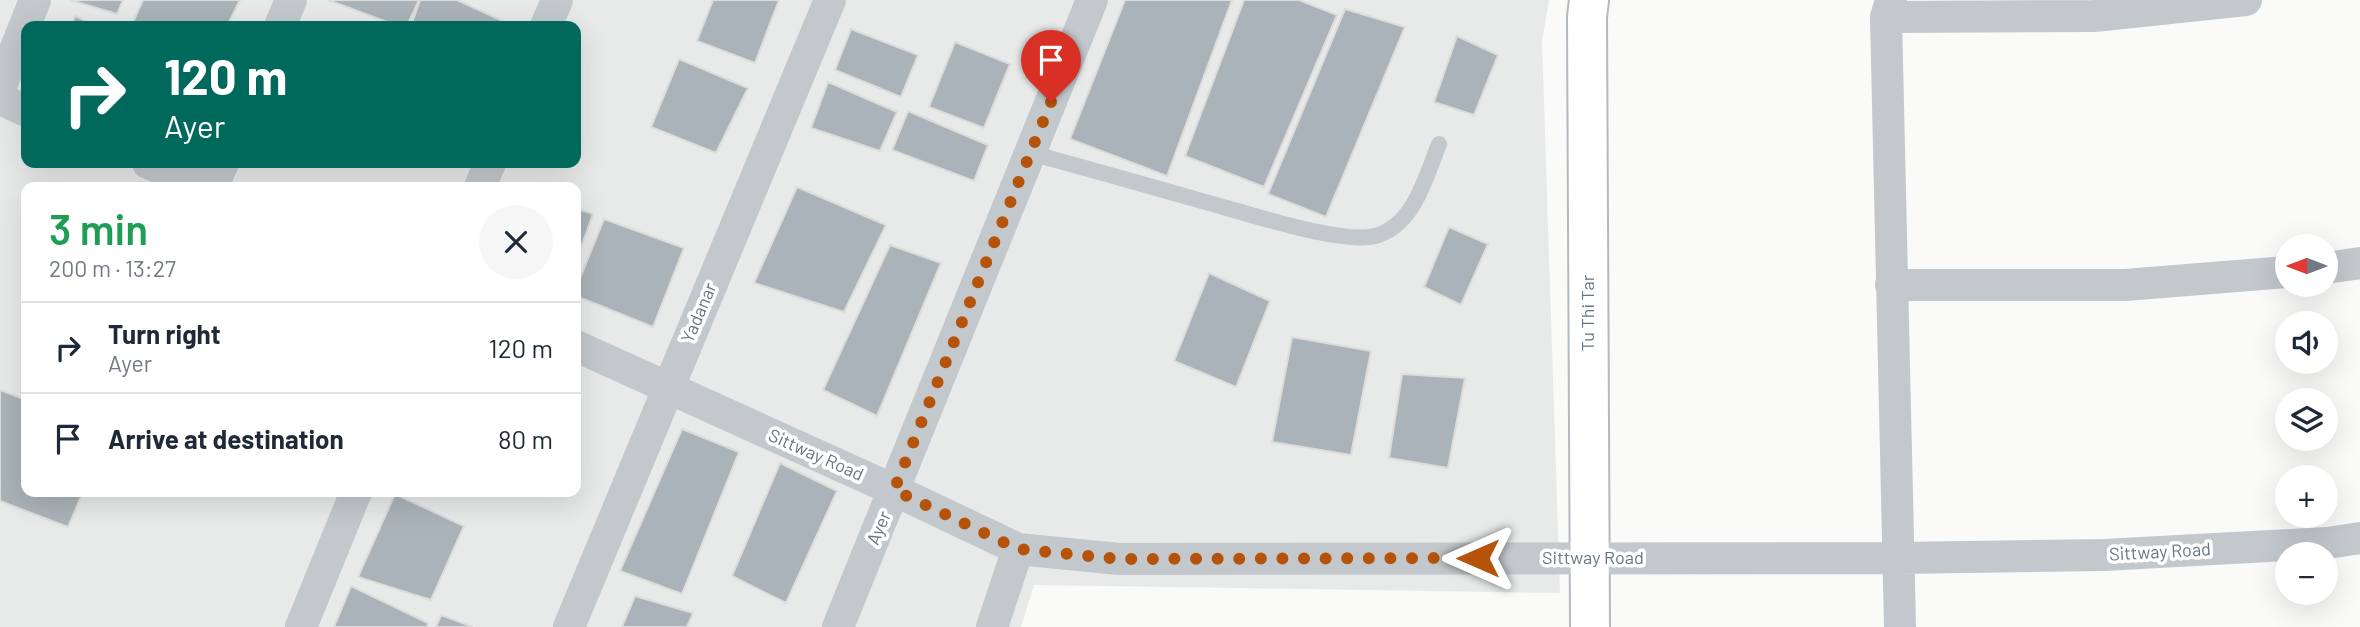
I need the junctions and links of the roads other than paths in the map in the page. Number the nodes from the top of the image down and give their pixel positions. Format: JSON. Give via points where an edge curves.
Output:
{"nodes":[{"id":1,"x":36,"y":0,"type":"edge"},
{"id":2,"x":291,"y":0,"type":"edge"},
{"id":3,"x":557,"y":0,"type":"edge"},
{"id":4,"x":830,"y":0,"type":"edge"},
{"id":5,"x":1092,"y":0,"type":"edge"},
{"id":6,"x":1589,"y":0,"type":"edge"},
{"id":7,"x":2246,"y":0,"type":"edge"},
{"id":8,"x":1888,"y":8,"type":"edge"},
{"id":9,"x":27,"y":21,"type":"edge"},
{"id":10,"x":282,"y":21,"type":"edge"},
{"id":11,"x":548,"y":21,"type":"edge"},
{"id":12,"x":21,"y":37,"type":"edge"},
{"id":13,"x":0,"y":88,"type":"edge"},
{"id":14,"x":0,"y":99,"type":"edge"},
{"id":15,"x":21,"y":109,"type":"edge"},
{"id":16,"x":1439,"y":144,"type":"dead end"},
{"id":17,"x":1030,"y":153,"type":"junction"},
{"id":18,"x":160,"y":168,"type":"edge"},
{"id":19,"x":194,"y":182,"type":"edge"},
{"id":20,"x":2360,"y":263,"type":"edge"},
{"id":21,"x":2338,"y":266,"type":"edge"},
{"id":22,"x":2275,"y":273,"type":"edge"},
{"id":23,"x":1891,"y":285,"type":"junction"},
{"id":24,"x":581,"y":348,"type":"edge"},
{"id":25,"x":668,"y":388,"type":"junction"},
{"id":26,"x":894,"y":490,"type":"junction"},
{"id":27,"x":354,"y":497,"type":"edge"},
{"id":28,"x":2360,"y":538,"type":"edge"},
{"id":29,"x":1018,"y":549,"type":"junction"},
{"id":30,"x":1588,"y":558,"type":"junction"},
{"id":31,"x":1899,"y":558,"type":"junction"},
{"id":32,"x":301,"y":627,"type":"edge"},
{"id":33,"x":569,"y":627,"type":"edge"},
{"id":34,"x":838,"y":627,"type":"edge"},
{"id":35,"x":992,"y":627,"type":"edge"},
{"id":36,"x":1590,"y":627,"type":"edge"},
{"id":37,"x":1900,"y":627,"type":"edge"}],
"edges":[{"from":1,"to":9,"type":"street"},
{"from":2,"to":10,"type":"street"},
{"from":3,"to":11,"type":"street"},
{"from":4,"to":25,"type":"street","name":"Yadanar"},
{"from":5,"to":17,"type":"street","name":"Ayer"},
{"from":6,"to":30,"type":"street","name":"Tu Thi Tar"},
{"from":7,"to":8,"type":"street","via":[[2094,16]]},
{"from":8,"to":23,"type":"street"},
{"from":12,"to":13,"type":"street"},
{"from":14,"to":15,"type":"street"},
{"from":16,"to":17,"type":"lane","via":[[1401,222],[1376,236],[1349,238]]},
{"from":17,"to":26,"type":"street","name":"Ayer"},
{"from":18,"to":19,"type":"street"},
{"from":20,"to":21,"type":"street"},
{"from":22,"to":23,"type":"street","via":[[2125,285]]},
{"from":23,"to":31,"type":"street"},
{"from":24,"to":25,"type":"street","name":"Sittway Road"},
{"from":25,"to":26,"type":"street","name":"Sittway Road"},
{"from":25,"to":33,"type":"street","name":"Yadanar"},
{"from":26,"to":29,"type":"street","name":"Sittway Road"},
{"from":26,"to":34,"type":"street","name":"Ayer"},
{"from":27,"to":32,"type":"street"},
{"from":28,"to":31,"type":"street","name":"Sittway Road","via":[[2105,555]]},
{"from":29,"to":30,"type":"street","name":"Sittway Road","via":[[1119,559]]},
{"from":29,"to":35,"type":"street"},
{"from":30,"to":31,"type":"street","name":"Sittway Road"},
{"from":30,"to":36,"type":"street","name":"Tu Thi Tar"},
{"from":31,"to":37,"type":"street"}]}
